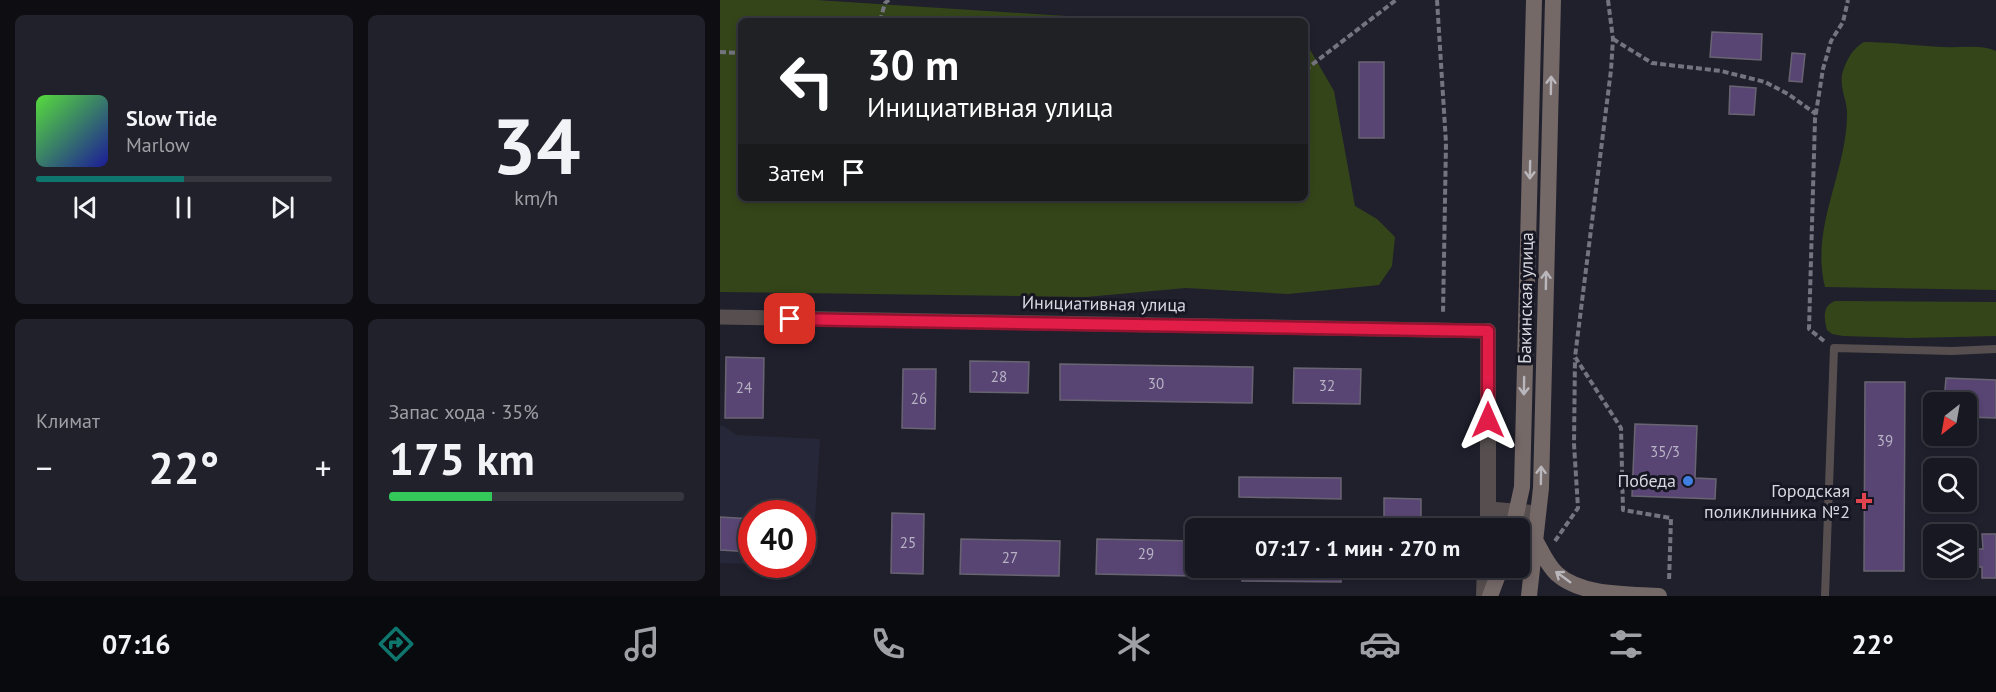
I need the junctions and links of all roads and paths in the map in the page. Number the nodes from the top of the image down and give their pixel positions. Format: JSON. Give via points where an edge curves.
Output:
{"nodes":[{"id":1,"x":889,"y":0,"type":"edge"},
{"id":2,"x":1396,"y":0,"type":"edge"},
{"id":3,"x":1437,"y":0,"type":"edge"},
{"id":4,"x":1608,"y":0,"type":"edge"},
{"id":5,"x":1848,"y":0,"type":"edge"},
{"id":6,"x":1534,"y":3,"type":"edge"},
{"id":7,"x":1553,"y":3,"type":"edge"},
{"id":8,"x":881,"y":18,"type":"edge"},
{"id":9,"x":1612,"y":39,"type":"junction"},
{"id":10,"x":720,"y":52,"type":"edge"},
{"id":11,"x":738,"y":53,"type":"edge"},
{"id":12,"x":1308,"y":68,"type":"edge"},
{"id":13,"x":1816,"y":114,"type":"junction"},
{"id":14,"x":720,"y":317,"type":"edge"},
{"id":15,"x":1443,"y":330,"type":"junction"},
{"id":16,"x":1488,"y":331,"type":"joint"},
{"id":17,"x":1834,"y":348,"type":"junction"},
{"id":18,"x":1996,"y":349,"type":"edge"},
{"id":19,"x":1575,"y":357,"type":"junction"},
{"id":20,"x":1489,"y":509,"type":"junction"},
{"id":21,"x":1538,"y":513,"type":"junction"},
{"id":22,"x":1489,"y":518,"type":"edge"},
{"id":23,"x":1510,"y":518,"type":"edge"},
{"id":24,"x":1515,"y":518,"type":"edge"},
{"id":25,"x":1522,"y":518,"type":"edge"},
{"id":26,"x":1534,"y":537,"type":"junction"},
{"id":27,"x":1544,"y":556,"type":"junction"},
{"id":28,"x":1485,"y":578,"type":"edge"},
{"id":29,"x":1497,"y":578,"type":"edge"},
{"id":30,"x":1664,"y":590,"type":"edge"},
{"id":31,"x":1484,"y":596,"type":"edge"},
{"id":32,"x":1490,"y":596,"type":"edge"},
{"id":33,"x":1529,"y":596,"type":"edge"},
{"id":34,"x":1825,"y":596,"type":"edge"}],
"edges":[{"from":1,"to":8,"type":"path"},
{"from":2,"to":12,"type":"path"},
{"from":3,"to":15,"type":"path","via":[[1446,143]]},
{"from":4,"to":9,"type":"path"},
{"from":5,"to":13,"type":"path","via":[[1843,22],[1831,40]]},
{"from":6,"to":24,"type":"main road","name":"Бакинская улица","one_way":true,"via":[[1522,487]]},
{"from":21,"to":7,"type":"main road","name":"Бакинская улица","one_way":true},
{"from":9,"to":13,"type":"path","via":[[1652,63],[1721,71],[1765,82]]},
{"from":9,"to":19,"type":"path"},
{"from":10,"to":11,"type":"path"},
{"from":13,"to":17,"type":"path","via":[[1809,329]]},
{"from":14,"to":15,"type":"street","name":"Инициативная улица"},
{"from":15,"to":16,"type":"street","name":"Инициативная улица"},
{"from":16,"to":20,"type":"street"},
{"from":17,"to":18,"type":"lane"},
{"from":17,"to":34,"type":"lane"},
{"from":19,"to":27,"type":"path","via":[[1578,508]]},
{"from":19,"to":30,"type":"path","via":[[1621,428],[1623,510],[1671,518]]},
{"from":20,"to":22,"type":"street"},
{"from":20,"to":23,"type":"street"},
{"from":21,"to":25,"type":"street"},
{"from":21,"to":26,"type":"main road","name":"Бакинская улица"},
{"from":26,"to":27,"type":"main road"},
{"from":26,"to":33,"type":"main road","name":"Бакинская улица"},
{"from":30,"to":27,"type":"main road","one_way":true,"via":[[1599,592],[1582,588],[1556,574]]},
{"from":28,"to":31,"type":"street"},
{"from":29,"to":32,"type":"main road"}]}
